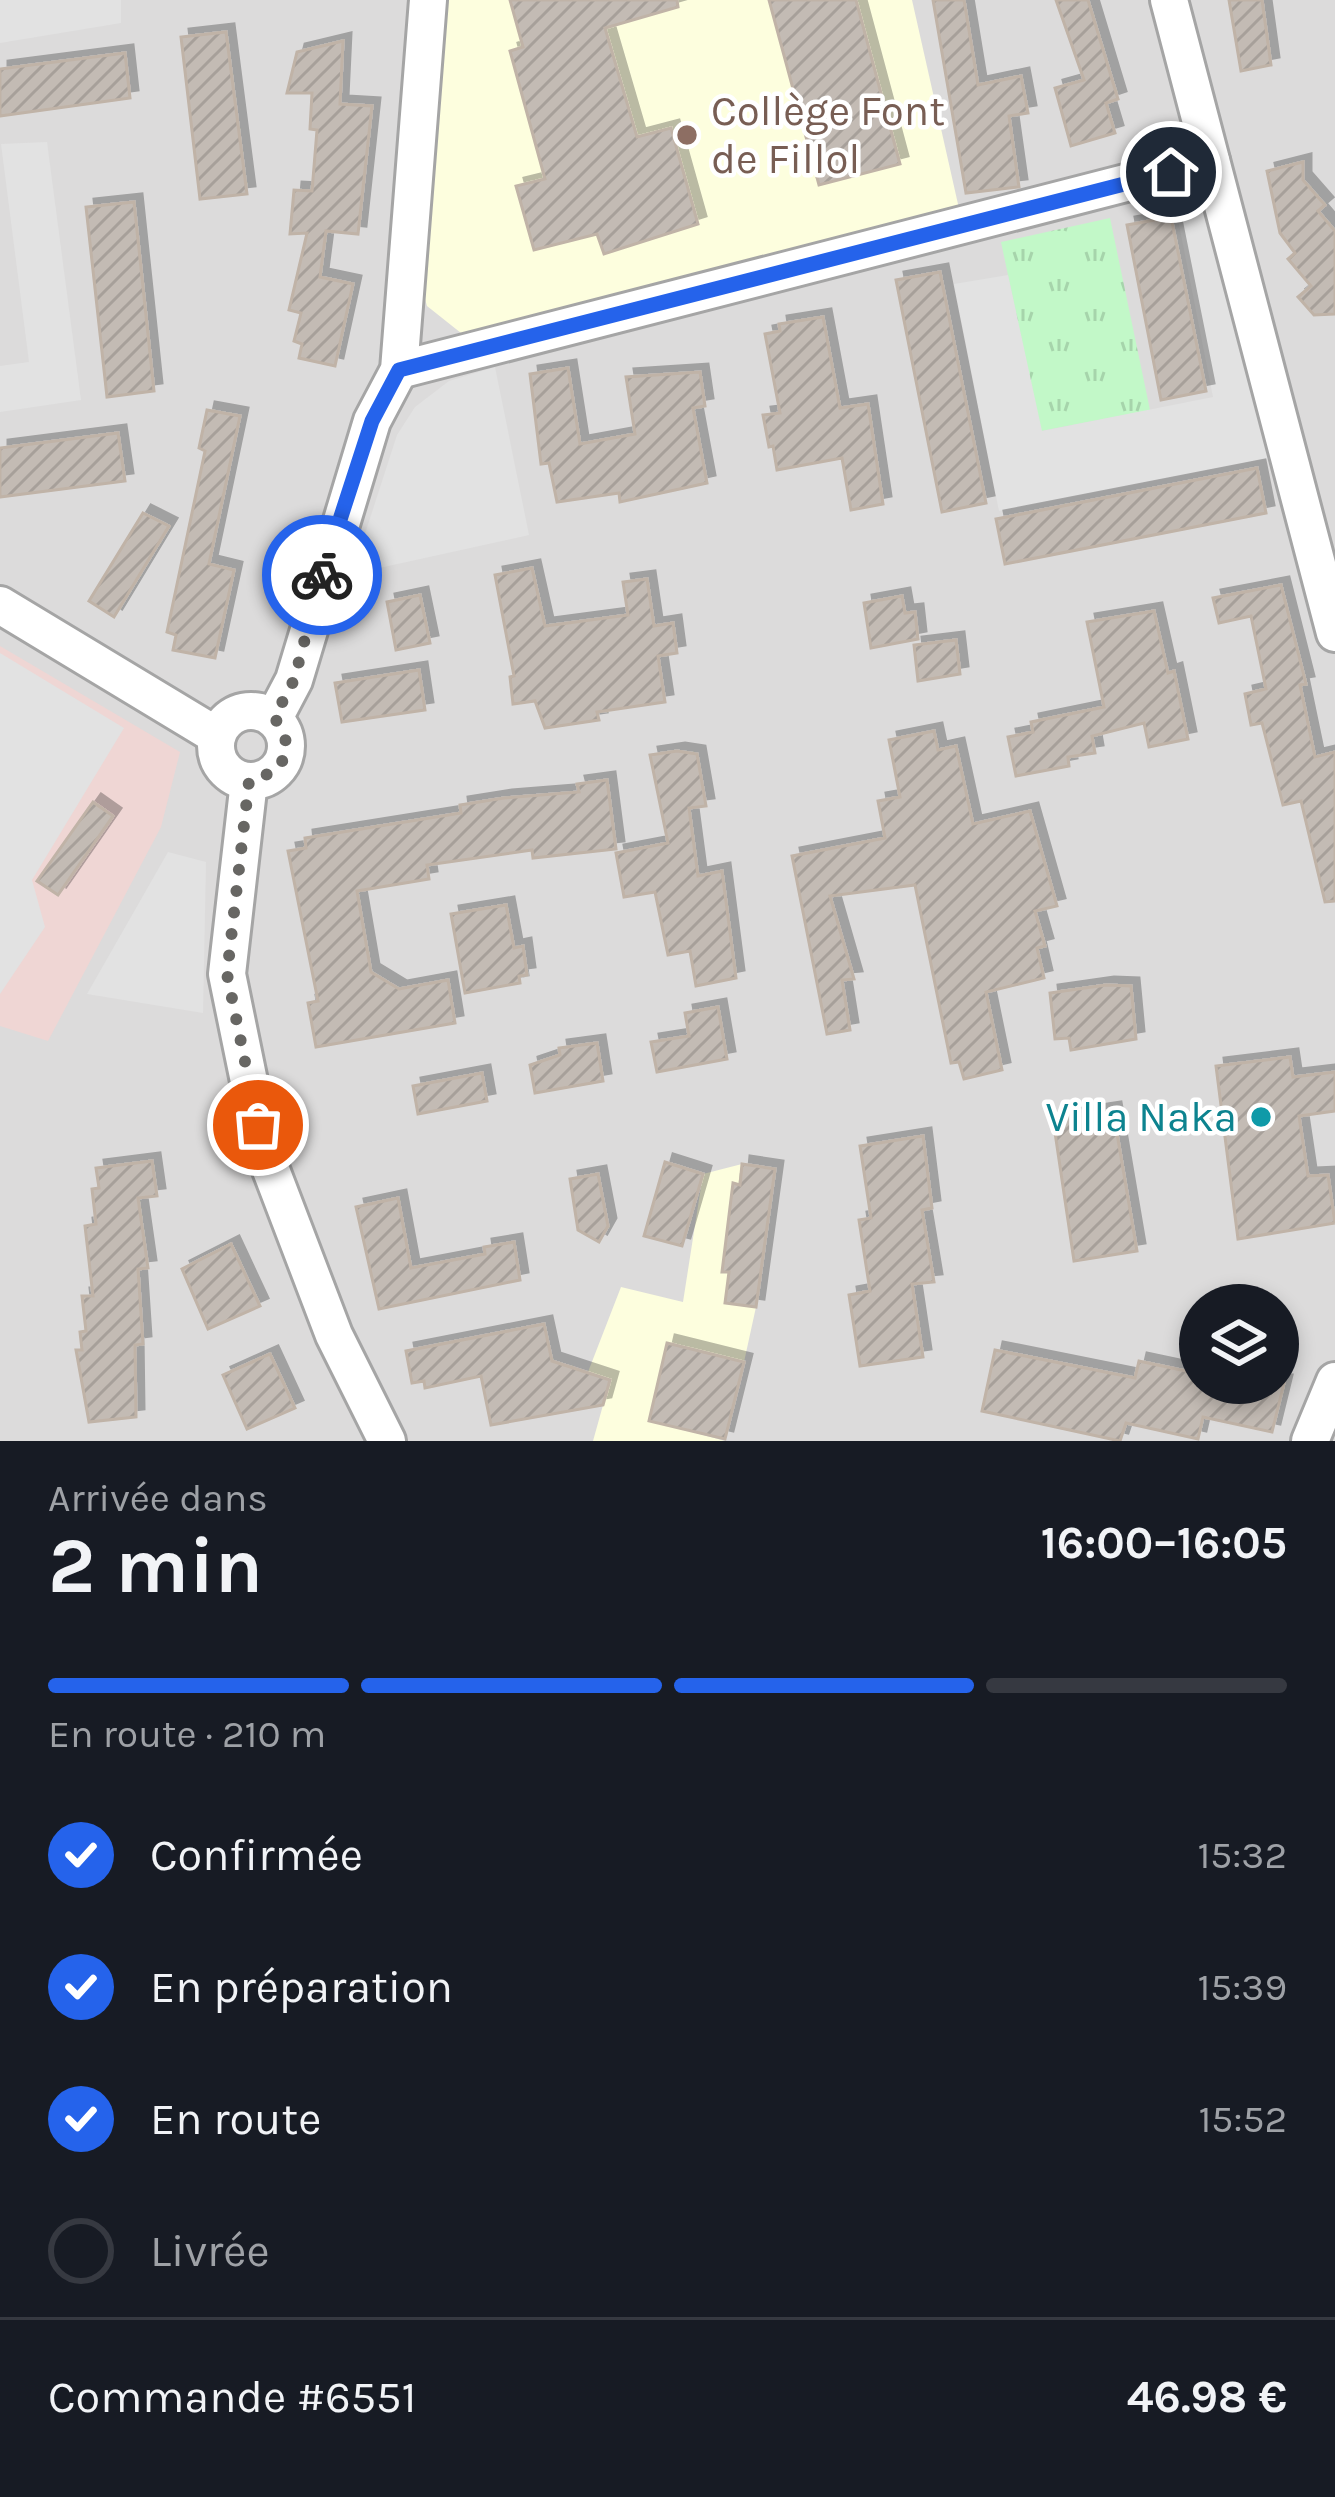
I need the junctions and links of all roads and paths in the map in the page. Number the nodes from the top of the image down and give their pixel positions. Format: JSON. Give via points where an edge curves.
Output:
{"nodes":[{"id":1,"x":428,"y":0,"type":"edge"},
{"id":2,"x":1168,"y":0,"type":"edge"},
{"id":3,"x":1211,"y":161,"type":"junction"},
{"id":4,"x":399,"y":370,"type":"junction"},
{"id":5,"x":0,"y":605,"type":"edge"},
{"id":6,"x":1335,"y":633,"type":"edge"},
{"id":7,"x":274,"y":718,"type":"junction"},
{"id":8,"x":217,"y":736,"type":"junction"},
{"id":9,"x":249,"y":781,"type":"junction"},
{"id":10,"x":1335,"y":1381,"type":"edge"},
{"id":11,"x":387,"y":1441,"type":"edge"},
{"id":12,"x":1310,"y":1441,"type":"edge"}],
"edges":[{"from":1,"to":4,"type":"street"},
{"from":2,"to":3,"type":"street"},
{"from":3,"to":4,"type":"street"},
{"from":3,"to":6,"type":"street"},
{"from":4,"to":7,"type":"street","via":[[372,421],[294,680]]},
{"from":5,"to":8,"type":"street"},
{"from":7,"to":8,"type":"street","via":[[245,711]]},
{"from":7,"to":9,"type":"street","via":[[286,742],[282,764]]},
{"from":8,"to":9,"type":"street","via":[[222,766]]},
{"from":9,"to":11,"type":"street","via":[[227,974],[235,1018],[263,1149],[334,1336]]},
{"from":10,"to":12,"type":"street"}]}
